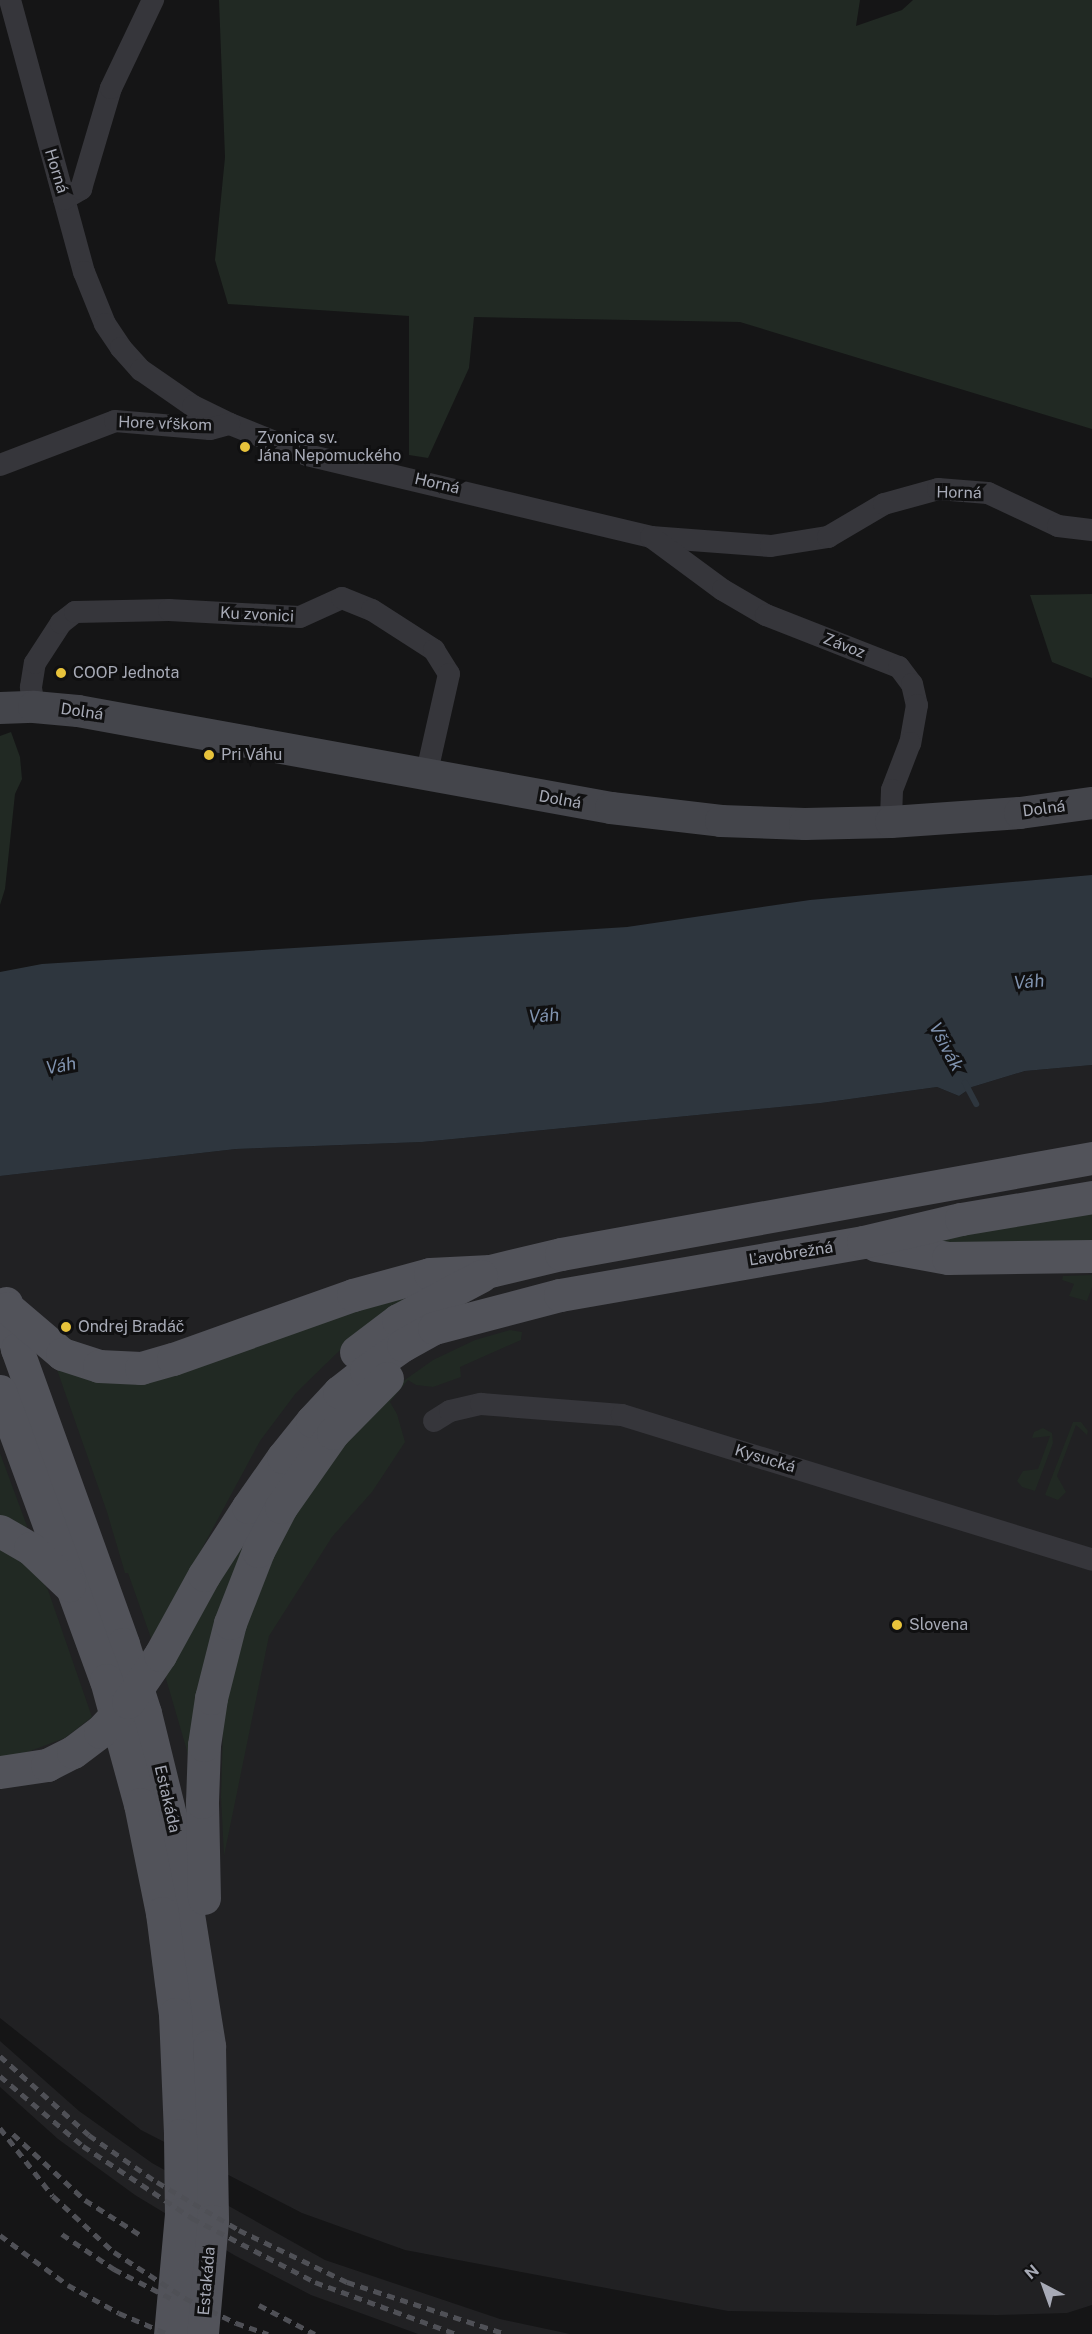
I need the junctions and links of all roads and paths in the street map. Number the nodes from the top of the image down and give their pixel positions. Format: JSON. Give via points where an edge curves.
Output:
{"nodes":[{"id":1,"x":9,"y":0,"type":"edge"},
{"id":2,"x":153,"y":0,"type":"edge"},
{"id":3,"x":64,"y":199,"type":"junction"},
{"id":4,"x":230,"y":424,"type":"junction"},
{"id":5,"x":0,"y":465,"type":"edge"},
{"id":6,"x":1092,"y":530,"type":"edge"},
{"id":7,"x":651,"y":537,"type":"junction"},
{"id":8,"x":34,"y":707,"type":"junction"},
{"id":9,"x":0,"y":708,"type":"edge"},
{"id":10,"x":426,"y":776,"type":"junction"},
{"id":11,"x":1092,"y":803,"type":"edge"},
{"id":12,"x":891,"y":822,"type":"junction"},
{"id":13,"x":1092,"y":1158,"type":"edge"},
{"id":14,"x":1092,"y":1197,"type":"edge"},
{"id":15,"x":863,"y":1242,"type":"junction"},
{"id":16,"x":1092,"y":1256,"type":"edge"},
{"id":17,"x":490,"y":1271,"type":"junction"},
{"id":18,"x":4,"y":1298,"type":"edge"},
{"id":19,"x":491,"y":1312,"type":"junction"},
{"id":20,"x":0,"y":1391,"type":"edge"},
{"id":21,"x":434,"y":1421,"type":"dead end"},
{"id":22,"x":0,"y":1531,"type":"edge"},
{"id":23,"x":1092,"y":1560,"type":"edge"},
{"id":24,"x":204,"y":1575,"type":"junction"},
{"id":25,"x":88,"y":1586,"type":"junction"},
{"id":26,"x":0,"y":1772,"type":"edge"},
{"id":27,"x":209,"y":2046,"type":"junction"},
{"id":28,"x":170,"y":2334,"type":"edge"},
{"id":29,"x":202,"y":2334,"type":"edge"}],
"edges":[{"from":1,"to":3,"type":"street","name":"Horná"},
{"from":2,"to":3,"type":"street","via":[[111,88],[81,189]]},
{"from":3,"to":4,"type":"street","name":"Horná","via":[[84,272],[105,324],[121,348],[166,389]]},
{"from":4,"to":5,"type":"street","name":"Hore vŕškom","via":[[210,429],[115,421]]},
{"from":4,"to":7,"type":"street","name":"Horná","via":[[308,455]]},
{"from":6,"to":7,"type":"street","name":"Horná","via":[[1058,526],[988,493],[938,489],[884,504],[828,537],[771,546]]},
{"from":7,"to":12,"type":"street","name":"Závoz","via":[[723,590],[766,615],[899,667],[912,684],[917,705],[910,743],[892,790]]},
{"from":8,"to":9,"type":"main road","name":"Dolná"},
{"from":8,"to":10,"type":"main road","name":"Dolná","via":[[125,718]]},
{"from":8,"to":10,"type":"street","name":"Ku zvonici","via":[[31,687],[35,663],[62,622],[75,612],[169,610],[300,618],[342,598],[372,610],[434,650],[449,674]]},
{"from":10,"to":12,"type":"main road","name":"Dolná","via":[[610,808],[721,821]]},
{"from":11,"to":12,"type":"main road","name":"Dolná","via":[[1020,813]]},
{"from":13,"to":17,"type":"main road","via":[[561,1254]]},
{"from":14,"to":15,"type":"main road","name":"Ľavobrežná","via":[[961,1219]]},
{"from":15,"to":16,"type":"main road","via":[[948,1258]]},
{"from":15,"to":19,"type":"main road","name":"Ľavobrežná","via":[[653,1277]]},
{"from":17,"to":18,"type":"main road","via":[[430,1274],[354,1295],[141,1368],[99,1366],[62,1354]]},
{"from":17,"to":24,"type":"main road","via":[[398,1320],[341,1363],[314,1391],[249,1479]]},
{"from":18,"to":25,"type":"main road","name":"Estakáda"},
{"from":19,"to":24,"type":"main road","via":[[434,1328],[403,1345],[339,1392],[283,1457]]},
{"from":19,"to":27,"type":"main road","via":[[421,1352],[357,1407],[313,1459],[281,1507],[247,1577],[218,1663],[204,1745],[202,1838]]},
{"from":20,"to":25,"type":"main road","name":"Estakáda"},
{"from":21,"to":23,"type":"street","name":"Kysucká","via":[[450,1411],[481,1404],[622,1415]]},
{"from":22,"to":25,"type":"main road"},
{"from":24,"to":26,"type":"main road","via":[[160,1655],[128,1702],[100,1732],[47,1765]]},
{"from":25,"to":27,"type":"main road","name":"Estakáda","via":[[145,1713],[176,1839]]},
{"from":25,"to":28,"type":"main road","name":"Estakáda","via":[[152,1861],[168,1959],[179,2090],[181,2214]]},
{"from":27,"to":29,"type":"main road","name":"Estakáda","via":[[212,2221]]}]}
